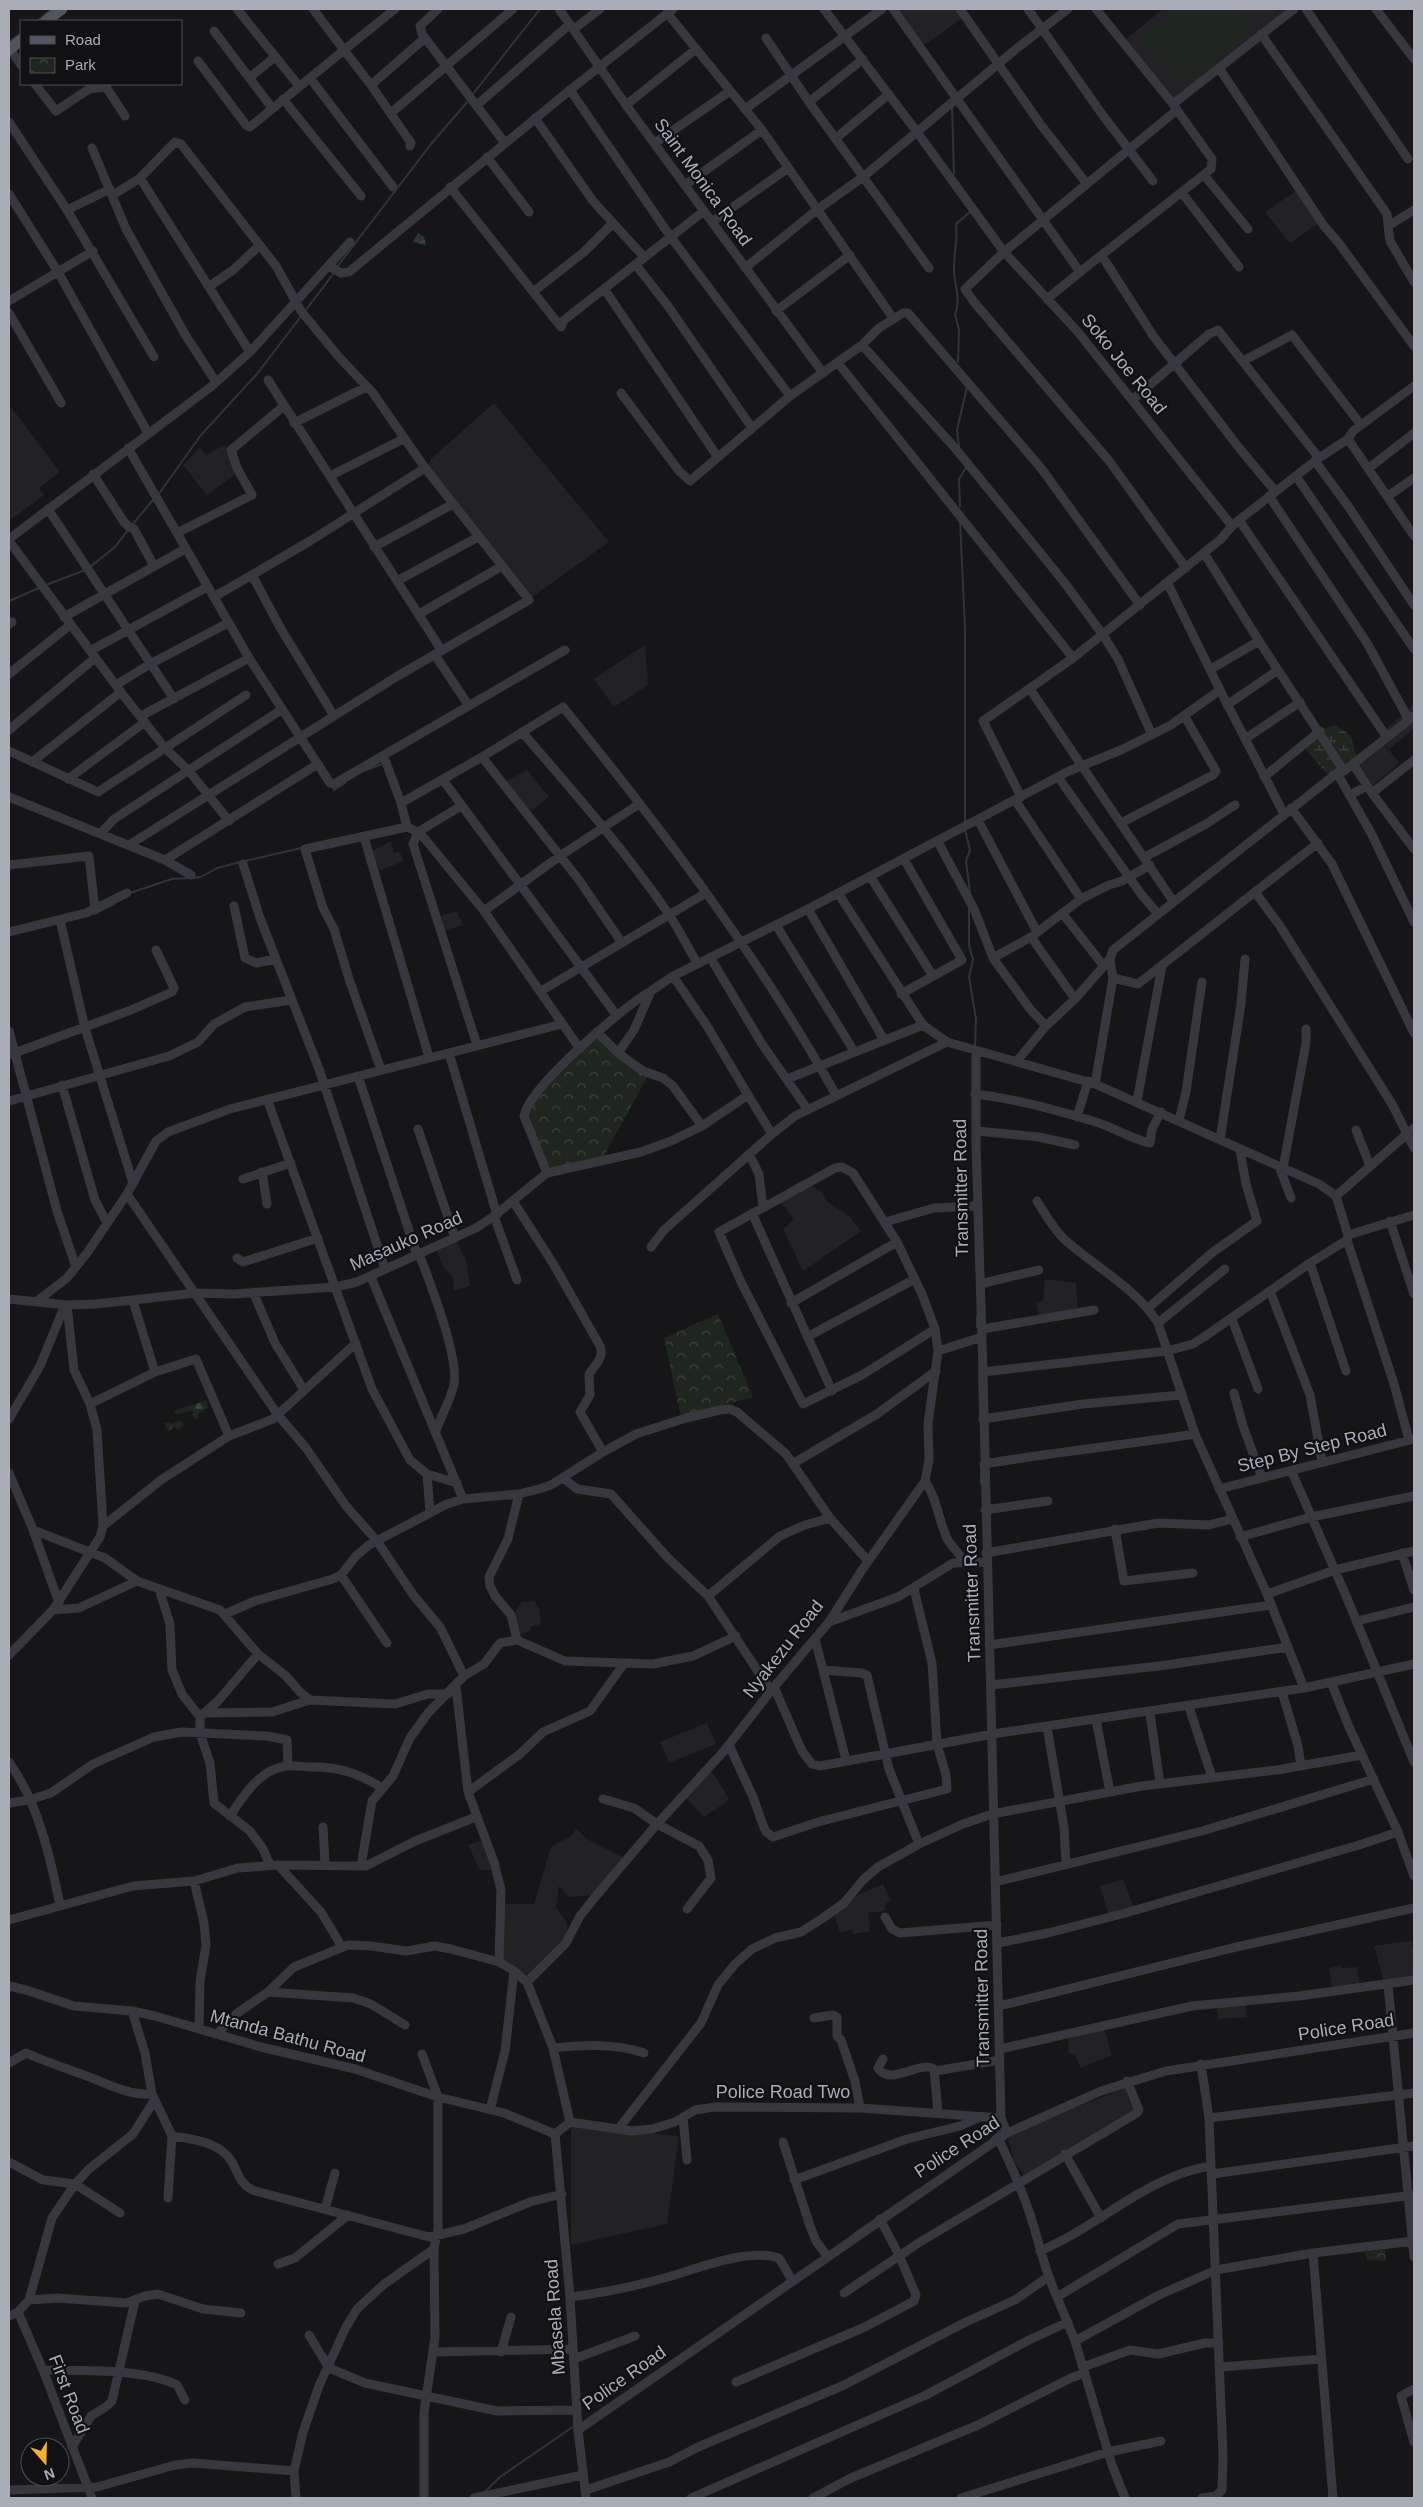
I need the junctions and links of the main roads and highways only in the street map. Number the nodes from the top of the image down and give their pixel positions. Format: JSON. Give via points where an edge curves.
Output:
{"nodes":[{"id":1,"x":62,"y":9,"type":"edge"},
{"id":2,"x":47,"y":20,"type":"edge"},
{"id":3,"x":20,"y":41,"type":"edge"},
{"id":4,"x":9,"y":50,"type":"edge"}],
"edges":[{"from":1,"to":2,"type":"main road"},
{"from":3,"to":4,"type":"main road"}]}
